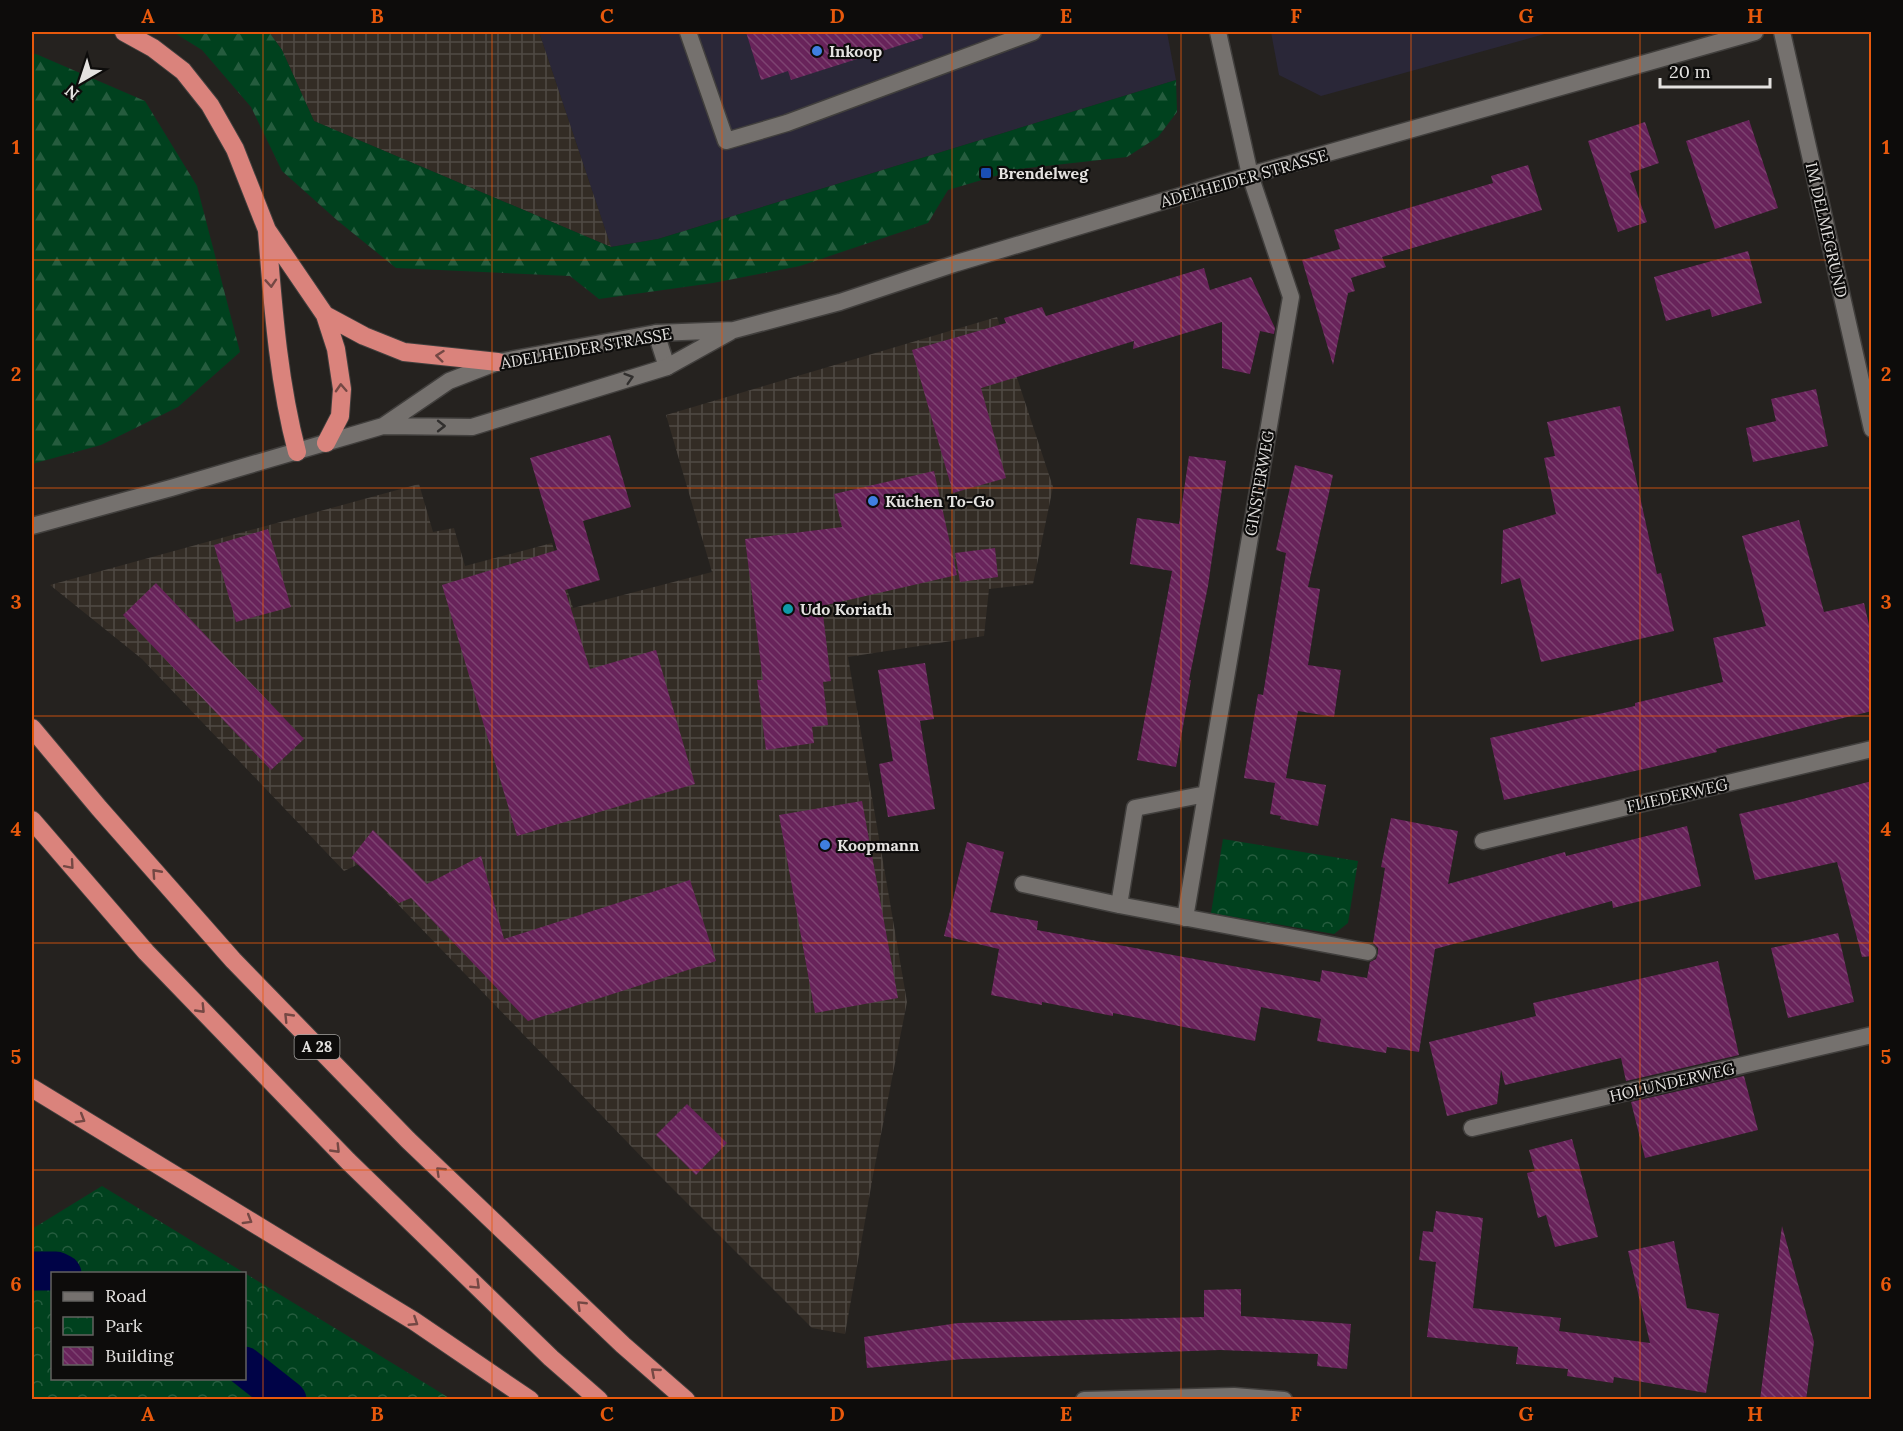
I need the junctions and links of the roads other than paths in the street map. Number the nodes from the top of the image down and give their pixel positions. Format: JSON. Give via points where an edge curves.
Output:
{"nodes":[{"id":1,"x":124,"y":32,"type":"edge"},
{"id":2,"x":688,"y":32,"type":"edge"},
{"id":3,"x":1033,"y":32,"type":"edge"},
{"id":4,"x":1218,"y":32,"type":"edge"},
{"id":5,"x":1755,"y":32,"type":"edge"},
{"id":6,"x":1782,"y":32,"type":"edge"},
{"id":7,"x":1250,"y":176,"type":"junction"},
{"id":8,"x":267,"y":230,"type":"junction"},
{"id":9,"x":325,"y":315,"type":"junction"},
{"id":10,"x":734,"y":330,"type":"junction"},
{"id":11,"x":656,"y":333,"type":"junction"},
{"id":12,"x":498,"y":362,"type":"junction"},
{"id":13,"x":667,"y":367,"type":"junction"},
{"id":14,"x":383,"y":426,"type":"junction"},
{"id":15,"x":1872,"y":429,"type":"edge"},
{"id":16,"x":326,"y":443,"type":"junction"},
{"id":17,"x":297,"y":452,"type":"junction"},
{"id":18,"x":32,"y":526,"type":"edge"},
{"id":19,"x":32,"y":728,"type":"edge"},
{"id":20,"x":1872,"y":749,"type":"edge"},
{"id":21,"x":1206,"y":794,"type":"junction"},
{"id":22,"x":32,"y":820,"type":"edge"},
{"id":23,"x":1483,"y":841,"type":"dead end"},
{"id":24,"x":1023,"y":884,"type":"dead end"},
{"id":25,"x":1119,"y":905,"type":"junction"},
{"id":26,"x":1185,"y":918,"type":"junction"},
{"id":27,"x":1368,"y":952,"type":"dead end"},
{"id":28,"x":1872,"y":1035,"type":"edge"},
{"id":29,"x":32,"y":1088,"type":"edge"},
{"id":30,"x":1472,"y":1128,"type":"dead end"},
{"id":31,"x":530,"y":1400,"type":"edge"},
{"id":32,"x":599,"y":1400,"type":"edge"},
{"id":33,"x":686,"y":1400,"type":"edge"},
{"id":34,"x":1084,"y":1400,"type":"edge"},
{"id":35,"x":1284,"y":1400,"type":"edge"}],
"edges":[{"from":1,"to":8,"type":"highway","via":[[183,71],[210,105],[235,149]]},
{"from":2,"to":3,"type":"street","via":[[726,141],[787,123]]},
{"from":4,"to":7,"type":"street"},
{"from":5,"to":7,"type":"street","name":"ADELHEIDER STRASSE"},
{"from":6,"to":15,"type":"street","name":"IM DELMEGRUND"},
{"from":7,"to":10,"type":"street","name":"ADELHEIDER STRASSE","via":[[840,302]]},
{"from":7,"to":21,"type":"street","name":"GINSTERWEG","via":[[1291,297]]},
{"from":8,"to":9,"type":"highway"},
{"from":8,"to":17,"type":"highway","one_way":true,"via":[[275,336]]},
{"from":12,"to":9,"type":"highway","one_way":true,"via":[[404,352]]},
{"from":16,"to":9,"type":"highway","one_way":true,"via":[[340,416],[342,389],[336,349]]},
{"from":10,"to":11,"type":"street","name":"ADELHEIDER STRASSE"},
{"from":10,"to":13,"type":"street","name":"ADELHEIDER STRASSE"},
{"from":11,"to":12,"type":"street","name":"ADELHEIDER STRASSE"},
{"from":11,"to":13,"type":"street"},
{"from":12,"to":14,"type":"street","name":"ADELHEIDER STRASSE","via":[[449,381]]},
{"from":14,"to":13,"type":"street","name":"ADELHEIDER STRASSE","one_way":true,"via":[[472,427]]},
{"from":14,"to":16,"type":"street","name":"ADELHEIDER STRASSE"},
{"from":16,"to":17,"type":"street","name":"ADELHEIDER STRASSE"},
{"from":17,"to":18,"type":"street","name":"ADELHEIDER STRASSE"},
{"from":33,"to":19,"type":"highway","number":"A 28","one_way":true,"via":[[623,1346],[408,1140],[233,960]]},
{"from":20,"to":23,"type":"street","name":"FLIEDERWEG"},
{"from":21,"to":25,"type":"street","via":[[1135,808]]},
{"from":21,"to":26,"type":"street","name":"GINSTERWEG"},
{"from":22,"to":32,"type":"highway","one_way":true,"via":[[146,952],[348,1161]]},
{"from":24,"to":25,"type":"street"},
{"from":25,"to":26,"type":"street"},
{"from":26,"to":27,"type":"street"},
{"from":28,"to":30,"type":"street","name":"HOLUNDERWEG"},
{"from":29,"to":31,"type":"highway","one_way":true,"via":[[414,1321]]},
{"from":34,"to":35,"type":"street","via":[[1234,1396]]}]}
